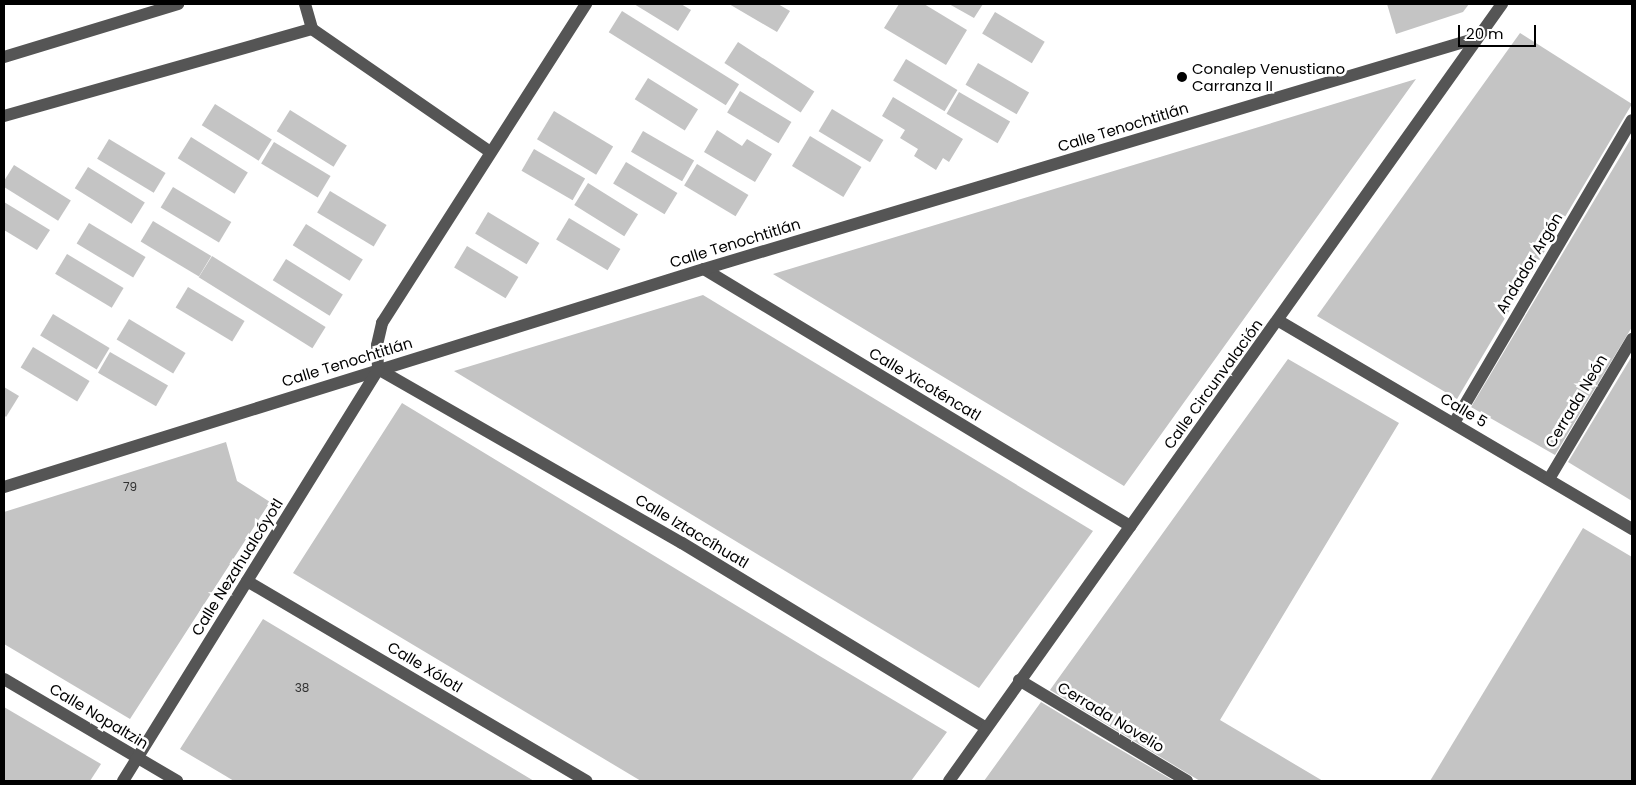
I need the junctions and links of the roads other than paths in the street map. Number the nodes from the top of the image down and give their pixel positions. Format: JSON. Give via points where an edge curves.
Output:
{"nodes":[{"id":1,"x":178,"y":4,"type":"edge"},
{"id":2,"x":305,"y":4,"type":"edge"},
{"id":3,"x":586,"y":4,"type":"edge"},
{"id":4,"x":1502,"y":4,"type":"edge"},
{"id":5,"x":312,"y":29,"type":"junction"},
{"id":6,"x":1477,"y":38,"type":"junction"},
{"id":7,"x":4,"y":57,"type":"edge"},
{"id":8,"x":4,"y":116,"type":"edge"},
{"id":9,"x":1632,"y":120,"type":"edge"},
{"id":10,"x":490,"y":152,"type":"junction"},
{"id":11,"x":704,"y":269,"type":"junction"},
{"id":12,"x":1279,"y":320,"type":"junction"},
{"id":13,"x":1632,"y":340,"type":"edge"},
{"id":14,"x":378,"y":369,"type":"junction"},
{"id":15,"x":1454,"y":423,"type":"junction"},
{"id":16,"x":1549,"y":480,"type":"junction"},
{"id":17,"x":4,"y":488,"type":"edge"},
{"id":18,"x":1130,"y":526,"type":"junction"},
{"id":19,"x":1632,"y":529,"type":"edge"},
{"id":20,"x":248,"y":581,"type":"junction"},
{"id":21,"x":4,"y":679,"type":"edge"},
{"id":22,"x":1019,"y":680,"type":"junction"},
{"id":23,"x":985,"y":727,"type":"junction"},
{"id":24,"x":138,"y":758,"type":"junction"},
{"id":25,"x":123,"y":781,"type":"edge"},
{"id":26,"x":177,"y":781,"type":"edge"},
{"id":27,"x":586,"y":781,"type":"edge"},
{"id":28,"x":949,"y":781,"type":"edge"},
{"id":29,"x":1187,"y":781,"type":"edge"}],
"edges":[{"from":1,"to":7,"type":"street"},
{"from":2,"to":5,"type":"street"},
{"from":3,"to":10,"type":"street"},
{"from":4,"to":6,"type":"street","name":"Calle Circunvalación"},
{"from":5,"to":8,"type":"street"},
{"from":5,"to":10,"type":"street"},
{"from":6,"to":11,"type":"street","name":"Calle Tenochtitlán"},
{"from":6,"to":12,"type":"street","name":"Calle Circunvalación"},
{"from":9,"to":15,"type":"street","name":"Andador Argón"},
{"from":10,"to":14,"type":"street","via":[[382,324],[377,345]]},
{"from":11,"to":14,"type":"street","name":"Calle Tenochtitlán"},
{"from":11,"to":18,"type":"street","name":"Calle Xicoténcatl"},
{"from":12,"to":15,"type":"street","name":"Calle 5"},
{"from":12,"to":18,"type":"street","name":"Calle Circunvalación"},
{"from":13,"to":16,"type":"street","name":"Cerrada Neón"},
{"from":14,"to":17,"type":"street","name":"Calle Tenochtitlán"},
{"from":14,"to":20,"type":"street","name":"Calle Nezahualcóyotl"},
{"from":14,"to":23,"type":"street","name":"Calle Iztaccíhuatl","via":[[682,543]]},
{"from":15,"to":16,"type":"street","name":"Calle 5"},
{"from":16,"to":19,"type":"street","name":"Calle 5"},
{"from":18,"to":22,"type":"street","name":"Calle Circunvalación"},
{"from":20,"to":24,"type":"street","name":"Calle Nezahualcóyotl"},
{"from":20,"to":27,"type":"street","name":"Calle Xólotl"},
{"from":21,"to":24,"type":"street","name":"Calle Nopaltzin"},
{"from":22,"to":23,"type":"street","name":"Calle Circunvalación"},
{"from":22,"to":29,"type":"street","name":"Cerrada Novelio"},
{"from":23,"to":28,"type":"street","name":"Calle Circunvalación"},
{"from":24,"to":25,"type":"street","name":"Calle Nezahualcóyotl"},
{"from":24,"to":26,"type":"street","name":"Calle Nopaltzin"}]}
